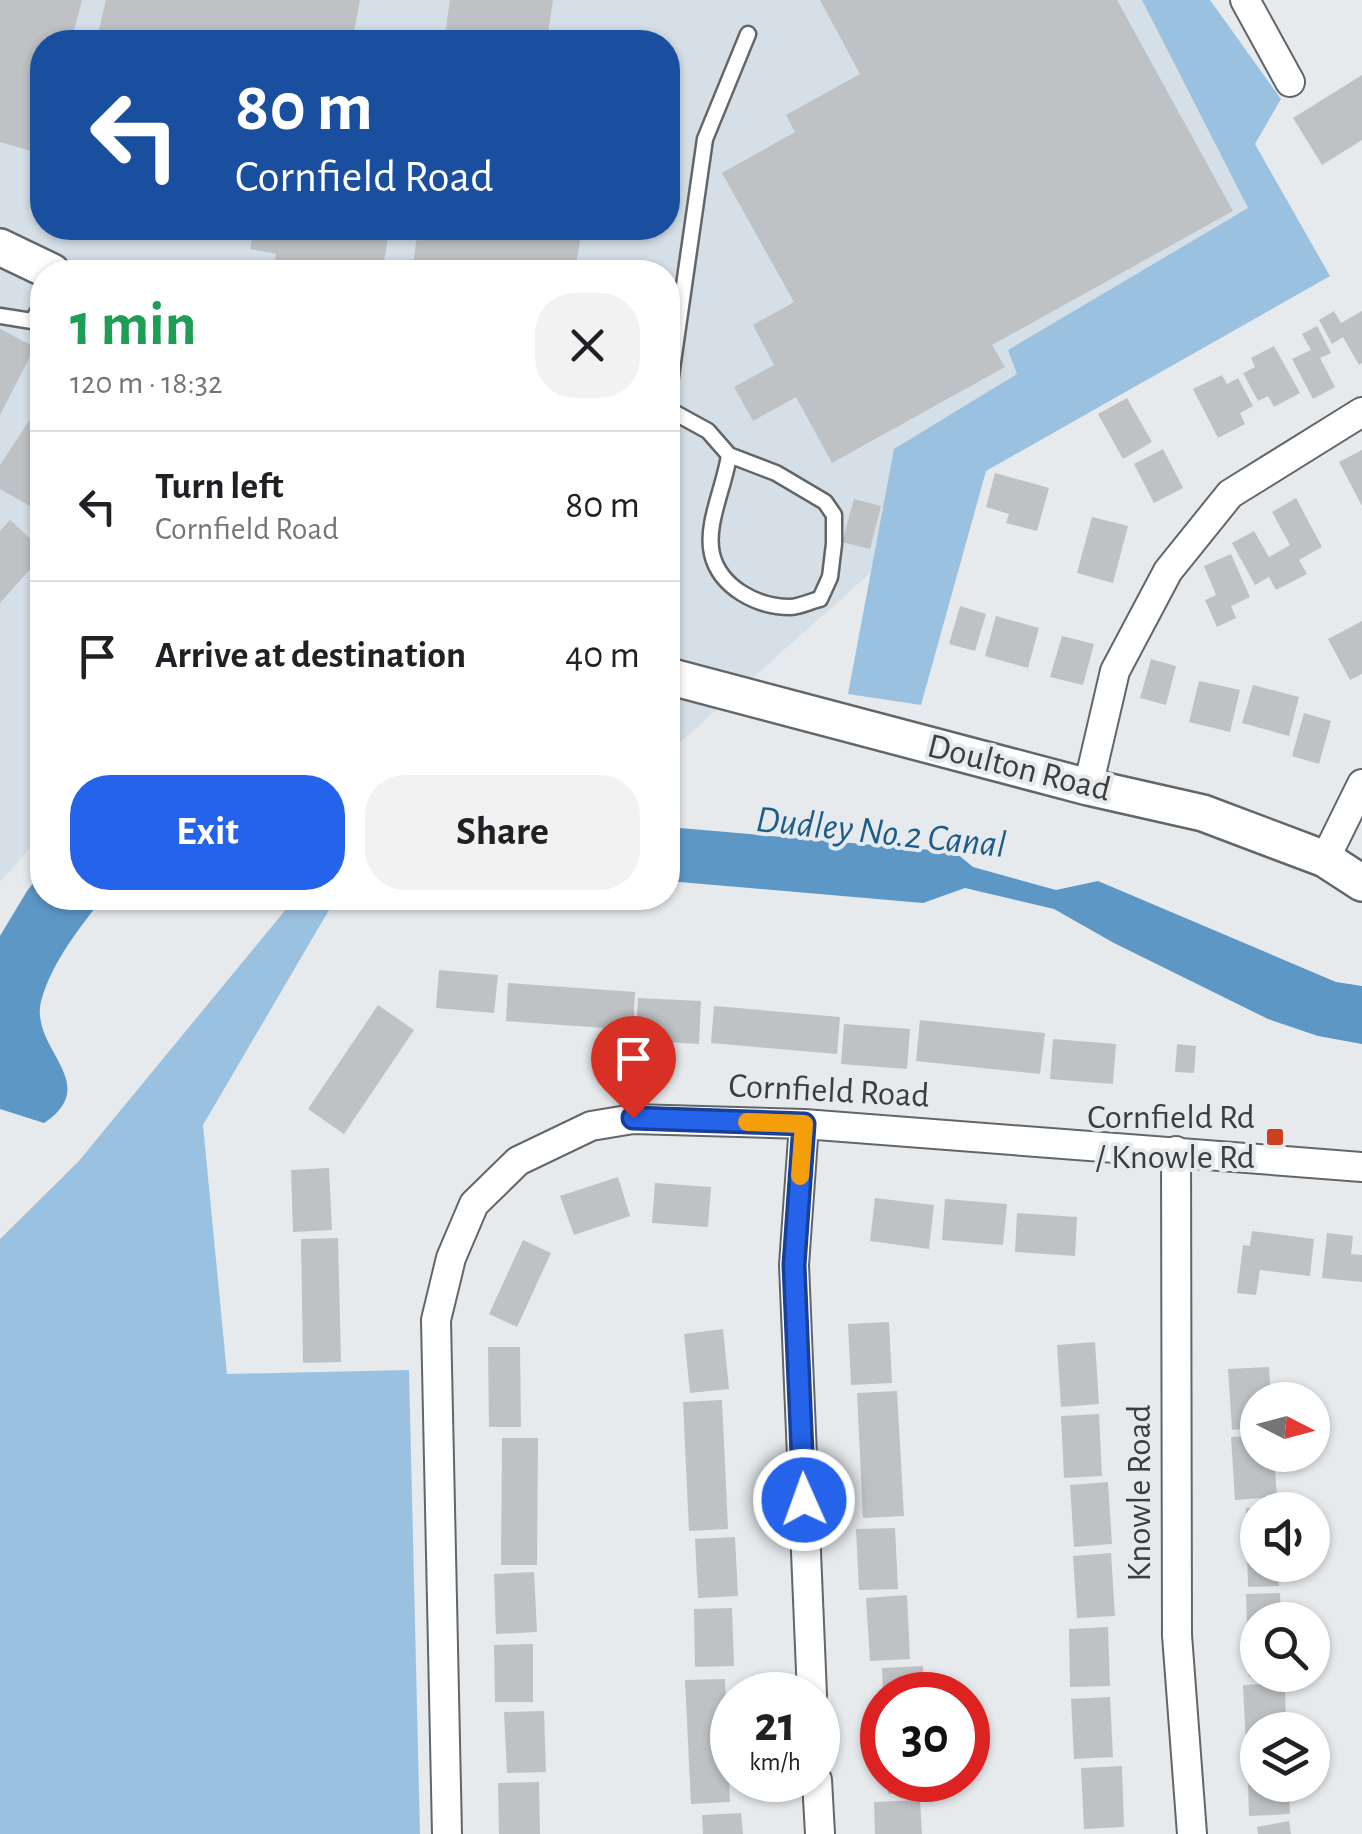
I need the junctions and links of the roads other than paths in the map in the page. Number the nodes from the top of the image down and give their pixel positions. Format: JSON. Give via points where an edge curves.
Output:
{"nodes":[{"id":1,"x":1245,"y":0,"type":"edge"},
{"id":2,"x":748,"y":34,"type":"dead end"},
{"id":3,"x":1290,"y":82,"type":"dead end"},
{"id":4,"x":0,"y":247,"type":"edge"},
{"id":5,"x":30,"y":261,"type":"edge"},
{"id":6,"x":680,"y":313,"type":"edge"},
{"id":7,"x":0,"y":316,"type":"edge"},
{"id":8,"x":30,"y":322,"type":"edge"},
{"id":9,"x":1362,"y":412,"type":"edge"},
{"id":10,"x":680,"y":416,"type":"edge"},
{"id":11,"x":730,"y":455,"type":"junction"},
{"id":12,"x":680,"y":679,"type":"edge"},
{"id":13,"x":1362,"y":784,"type":"edge"},
{"id":14,"x":1088,"y":787,"type":"junction"},
{"id":15,"x":1325,"y":859,"type":"junction"},
{"id":16,"x":1362,"y":884,"type":"edge"},
{"id":17,"x":804,"y":1124,"type":"junction"},
{"id":18,"x":1176,"y":1152,"type":"junction"},
{"id":19,"x":1362,"y":1167,"type":"edge"},
{"id":20,"x":811,"y":1672,"type":"edge"},
{"id":21,"x":818,"y":1802,"type":"edge"},
{"id":22,"x":448,"y":1834,"type":"edge"},
{"id":23,"x":820,"y":1834,"type":"edge"},
{"id":24,"x":1192,"y":1834,"type":"edge"}],
"edges":[{"from":1,"to":3,"type":"street"},
{"from":2,"to":6,"type":"lane","via":[[705,139]]},
{"from":4,"to":5,"type":"street"},
{"from":7,"to":8,"type":"lane"},
{"from":9,"to":14,"type":"street","via":[[1230,494],[1168,571],[1116,671]]},
{"from":10,"to":11,"type":"lane","via":[[708,431]]},
{"from":11,"to":11,"type":"lane","via":[[712,526],[712,554],[726,582],[744,596],[791,607],[820,598],[830,577],[834,515],[802,488]]},
{"from":12,"to":14,"type":"street","name":"Doulton Road"},
{"from":13,"to":15,"type":"street"},
{"from":14,"to":15,"type":"street","name":"Doulton Road","via":[[1203,813]]},
{"from":15,"to":16,"type":"street","name":"Doulton Road"},
{"from":17,"to":18,"type":"street","name":"Cornfield Road"},
{"from":17,"to":20,"type":"street","via":[[794,1265]]},
{"from":17,"to":22,"type":"street","name":"Cornfield Road","via":[[633,1118],[591,1126],[518,1161],[474,1204],[451,1258],[436,1320]]},
{"from":18,"to":19,"type":"street","name":"Cornfield Road"},
{"from":18,"to":24,"type":"street","name":"Knowle Road","via":[[1177,1635]]},
{"from":21,"to":23,"type":"street"}]}
